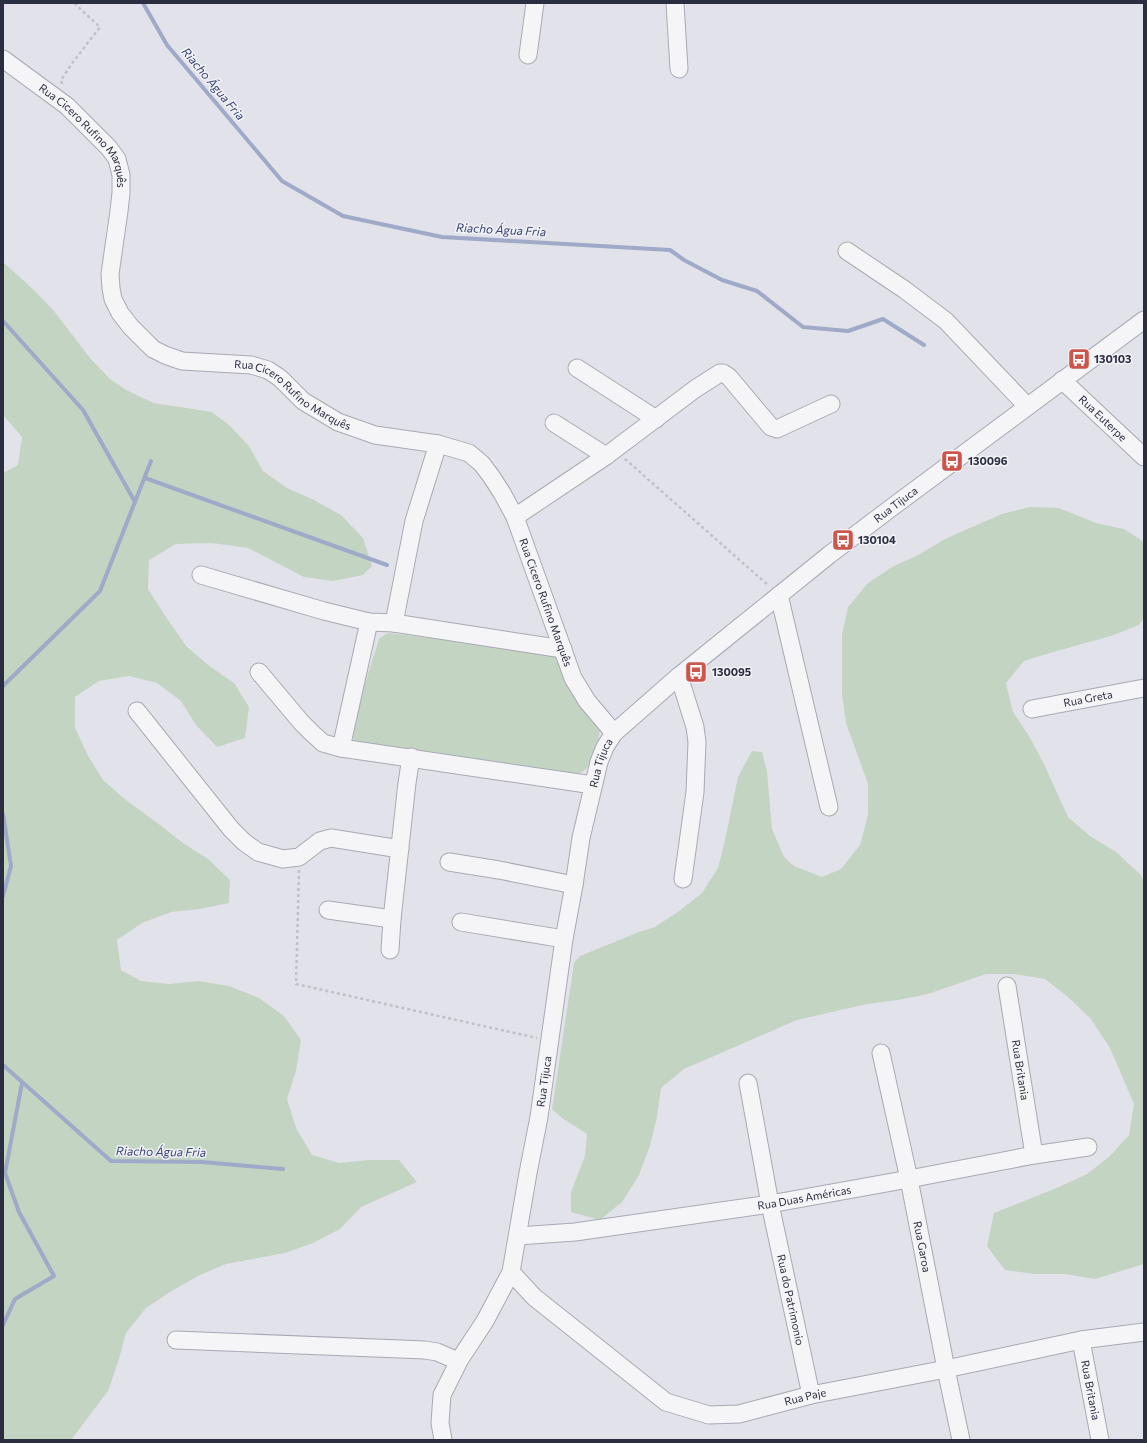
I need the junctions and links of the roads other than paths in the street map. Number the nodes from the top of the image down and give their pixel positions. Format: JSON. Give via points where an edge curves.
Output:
{"nodes":[{"id":1,"x":535,"y":3,"type":"edge"},
{"id":2,"x":675,"y":3,"type":"edge"},
{"id":3,"x":528,"y":55,"type":"dead end"},
{"id":4,"x":3,"y":59,"type":"edge"},
{"id":5,"x":679,"y":69,"type":"dead end"},
{"id":6,"x":847,"y":251,"type":"dead end"},
{"id":7,"x":1144,"y":320,"type":"edge"},
{"id":8,"x":578,"y":368,"type":"dead end"},
{"id":9,"x":1062,"y":380,"type":"junction"},
{"id":10,"x":831,"y":404,"type":"dead end"},
{"id":11,"x":1028,"y":406,"type":"junction"},
{"id":12,"x":656,"y":419,"type":"junction"},
{"id":13,"x":554,"y":423,"type":"dead end"},
{"id":14,"x":438,"y":444,"type":"junction"},
{"id":15,"x":610,"y":453,"type":"junction"},
{"id":16,"x":1144,"y":457,"type":"edge"},
{"id":17,"x":515,"y":517,"type":"junction"},
{"id":18,"x":201,"y":575,"type":"dead end"},
{"id":19,"x":779,"y":595,"type":"junction"},
{"id":20,"x":369,"y":622,"type":"junction"},
{"id":21,"x":394,"y":623,"type":"junction"},
{"id":22,"x":562,"y":649,"type":"junction"},
{"id":23,"x":259,"y":672,"type":"dead end"},
{"id":24,"x":680,"y":676,"type":"junction"},
{"id":25,"x":1144,"y":688,"type":"edge"},
{"id":26,"x":1032,"y":709,"type":"dead end"},
{"id":27,"x":136,"y":711,"type":"dead end"},
{"id":28,"x":614,"y":733,"type":"junction"},
{"id":29,"x":341,"y":748,"type":"junction"},
{"id":30,"x":411,"y":757,"type":"junction"},
{"id":31,"x":593,"y":785,"type":"junction"},
{"id":32,"x":829,"y":808,"type":"dead end"},
{"id":33,"x":400,"y":849,"type":"junction"},
{"id":34,"x":449,"y":862,"type":"dead end"},
{"id":35,"x":683,"y":879,"type":"dead end"},
{"id":36,"x":574,"y":885,"type":"junction"},
{"id":37,"x":328,"y":910,"type":"dead end"},
{"id":38,"x":392,"y":919,"type":"junction"},
{"id":39,"x":461,"y":922,"type":"dead end"},
{"id":40,"x":564,"y":939,"type":"junction"},
{"id":41,"x":390,"y":950,"type":"dead end"},
{"id":42,"x":1007,"y":986,"type":"dead end"},
{"id":43,"x":881,"y":1053,"type":"dead end"},
{"id":44,"x":748,"y":1083,"type":"dead end"},
{"id":45,"x":1088,"y":1147,"type":"dead end"},
{"id":46,"x":1034,"y":1154,"type":"junction"},
{"id":47,"x":909,"y":1179,"type":"junction"},
{"id":48,"x":770,"y":1204,"type":"junction"},
{"id":49,"x":518,"y":1236,"type":"junction"},
{"id":50,"x":511,"y":1272,"type":"junction"},
{"id":51,"x":1144,"y":1332,"type":"edge"},
{"id":52,"x":176,"y":1340,"type":"dead end"},
{"id":53,"x":1082,"y":1340,"type":"junction"},
{"id":54,"x":458,"y":1361,"type":"junction"},
{"id":55,"x":946,"y":1369,"type":"junction"},
{"id":56,"x":811,"y":1395,"type":"junction"},
{"id":57,"x":443,"y":1440,"type":"edge"},
{"id":58,"x":961,"y":1440,"type":"edge"},
{"id":59,"x":1100,"y":1440,"type":"edge"}],
"edges":[{"from":1,"to":3,"type":"street"},
{"from":2,"to":5,"type":"street"},
{"from":4,"to":14,"type":"street","name":"Rua Cicero Rufino Marquês","via":[[66,106],[117,159],[121,175],[121,193],[110,288],[120,313],[148,344],[165,355],[182,361],[251,365],[268,370],[303,401],[338,422],[375,435]]},
{"from":6,"to":11,"type":"street","via":[[946,321]]},
{"from":7,"to":9,"type":"street","name":"Rua Tijuca"},
{"from":8,"to":12,"type":"street"},
{"from":9,"to":11,"type":"street","name":"Rua Tijuca"},
{"from":9,"to":16,"type":"street","name":"Rua Euterpe"},
{"from":10,"to":12,"type":"street","via":[[777,429],[771,427],[723,373],[715,376]]},
{"from":11,"to":19,"type":"street","name":"Rua Tijuca","via":[[878,517]]},
{"from":12,"to":15,"type":"street"},
{"from":13,"to":15,"type":"street"},
{"from":14,"to":17,"type":"street","name":"Rua Cicero Rufino Marquês","via":[[469,453],[482,464]]},
{"from":14,"to":21,"type":"street","via":[[414,521]]},
{"from":15,"to":17,"type":"street"},
{"from":17,"to":22,"type":"street","name":"Rua Cicero Rufino Marquês"},
{"from":18,"to":20,"type":"street"},
{"from":19,"to":24,"type":"street","name":"Rua Tijuca"},
{"from":19,"to":32,"type":"street"},
{"from":20,"to":21,"type":"street"},
{"from":20,"to":29,"type":"street"},
{"from":21,"to":22,"type":"street"},
{"from":22,"to":28,"type":"street","name":"Rua Cicero Rufino Marquês","via":[[573,678],[587,701]]},
{"from":23,"to":29,"type":"street","via":[[312,734],[323,743]]},
{"from":24,"to":28,"type":"street","name":"Rua Tijuca"},
{"from":24,"to":35,"type":"street","via":[[697,742],[695,792]]},
{"from":25,"to":26,"type":"street","name":"Rua Greta"},
{"from":27,"to":33,"type":"street","via":[[231,829],[258,852],[283,859],[299,857],[320,841],[331,838]]},
{"from":28,"to":31,"type":"street","name":"Rua Tijuca","via":[[605,747]]},
{"from":29,"to":30,"type":"street"},
{"from":30,"to":31,"type":"street"},
{"from":30,"to":33,"type":"street"},
{"from":31,"to":36,"type":"street","name":"Rua Tijuca"},
{"from":33,"to":38,"type":"street"},
{"from":34,"to":36,"type":"street"},
{"from":36,"to":40,"type":"street","name":"Rua Tijuca"},
{"from":37,"to":38,"type":"street"},
{"from":38,"to":41,"type":"street"},
{"from":39,"to":40,"type":"street"},
{"from":40,"to":49,"type":"street","name":"Rua Tijuca","via":[[539,1117]]},
{"from":42,"to":46,"type":"street","name":"Rua Britania"},
{"from":43,"to":47,"type":"street","name":"Rua Garoa"},
{"from":44,"to":48,"type":"street","name":"Rua do Patrimonio"},
{"from":45,"to":46,"type":"street","name":"Rua Duas Américas"},
{"from":46,"to":47,"type":"street","name":"Rua Duas Américas"},
{"from":47,"to":48,"type":"street","name":"Rua Duas Américas"},
{"from":47,"to":55,"type":"street","name":"Rua Garoa"},
{"from":48,"to":49,"type":"street","name":"Rua Duas Américas","via":[[575,1232]]},
{"from":48,"to":56,"type":"street","name":"Rua do Patrimonio"},
{"from":49,"to":50,"type":"street","name":"Rua Tijuca"},
{"from":50,"to":54,"type":"street","name":"Rua Tijuca","via":[[485,1321]]},
{"from":50,"to":56,"type":"street","name":"Rua Paje","via":[[534,1297],[666,1402],[709,1414],[739,1414]]},
{"from":51,"to":53,"type":"street","name":"Rua Paje"},
{"from":52,"to":54,"type":"street","via":[[425,1350]]},
{"from":53,"to":55,"type":"street","name":"Rua Paje"},
{"from":53,"to":59,"type":"street","name":"Rua Britania"},
{"from":54,"to":57,"type":"street","name":"Rua Tijuca","via":[[442,1395],[440,1423]]},
{"from":55,"to":56,"type":"street","name":"Rua Paje"},
{"from":55,"to":58,"type":"street","name":"Rua Garoa"}]}
